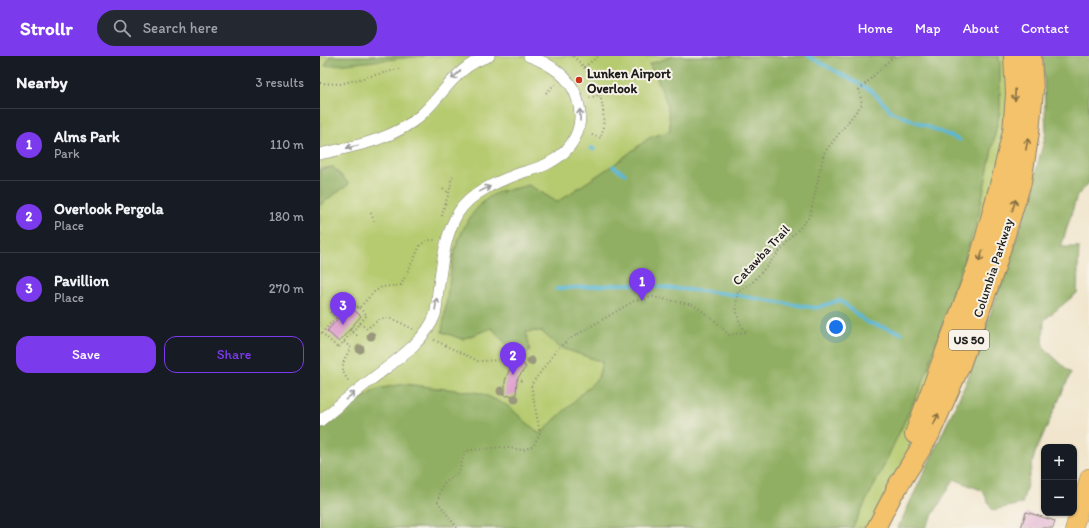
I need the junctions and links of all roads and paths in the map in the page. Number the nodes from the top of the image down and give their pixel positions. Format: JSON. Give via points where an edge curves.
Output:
{"nodes":[{"id":1,"x":489,"y":56,"type":"edge"},
{"id":2,"x":529,"y":56,"type":"edge"},
{"id":3,"x":573,"y":56,"type":"edge"},
{"id":4,"x":599,"y":56,"type":"edge"},
{"id":5,"x":894,"y":56,"type":"edge"},
{"id":6,"x":1014,"y":56,"type":"edge"},
{"id":7,"x":1031,"y":56,"type":"edge"},
{"id":8,"x":584,"y":67,"type":"junction"},
{"id":9,"x":399,"y":69,"type":"dead end"},
{"id":10,"x":320,"y":83,"type":"edge"},
{"id":11,"x":554,"y":85,"type":"dead end"},
{"id":12,"x":546,"y":93,"type":"dead end"},
{"id":13,"x":601,"y":94,"type":"junction"},
{"id":14,"x":588,"y":98,"type":"dead end"},
{"id":15,"x":588,"y":134,"type":"dead end"},
{"id":16,"x":320,"y":154,"type":"edge"},
{"id":17,"x":454,"y":176,"type":"dead end"},
{"id":18,"x":443,"y":189,"type":"dead end"},
{"id":19,"x":449,"y":194,"type":"junction"},
{"id":20,"x":371,"y":213,"type":"dead end"},
{"id":21,"x":442,"y":218,"type":"dead end"},
{"id":22,"x":374,"y":221,"type":"dead end"},
{"id":23,"x":438,"y":239,"type":"dead end"},
{"id":24,"x":359,"y":308,"type":"junction"},
{"id":25,"x":330,"y":312,"type":"dead end"},
{"id":26,"x":336,"y":318,"type":"junction"},
{"id":27,"x":360,"y":323,"type":"junction"},
{"id":28,"x":414,"y":329,"type":"dead end"},
{"id":29,"x":350,"y":330,"type":"dead end"},
{"id":30,"x":352,"y":332,"type":"junction"},
{"id":31,"x":359,"y":337,"type":"dead end"},
{"id":32,"x":431,"y":338,"type":"dead end"},
{"id":33,"x":344,"y":342,"type":"junction"},
{"id":34,"x":513,"y":363,"type":"dead end"},
{"id":35,"x":517,"y":379,"type":"dead end"},
{"id":36,"x":523,"y":381,"type":"dead end"},
{"id":37,"x":358,"y":390,"type":"junction"},
{"id":38,"x":320,"y":421,"type":"edge"},
{"id":39,"x":1089,"y":477,"type":"edge"},
{"id":40,"x":896,"y":489,"type":"junction"},
{"id":41,"x":457,"y":528,"type":"edge"},
{"id":42,"x":876,"y":528,"type":"edge"},
{"id":43,"x":1074,"y":528,"type":"edge"}],
"edges":[{"from":1,"to":16,"type":"street","one_way":true,"via":[[463,68],[432,104],[406,126],[369,143]]},
{"from":37,"to":2,"type":"street","one_way":true,"via":[[415,343],[435,315],[446,242],[458,213],[465,204],[478,193],[514,175],[549,164],[563,154],[576,136],[582,114],[576,92],[551,66]]},
{"from":3,"to":8,"type":"path"},
{"from":4,"to":8,"type":"path"},
{"from":5,"to":41,"type":"path","name":"Catawba Trail","via":[[859,90],[862,104],[824,153],[810,216],[752,282],[738,291],[736,302],[740,325],[747,332],[729,335],[694,305],[653,297],[634,300],[573,337],[559,347],[531,385],[540,434],[534,446],[523,450],[501,447],[465,451],[458,472],[442,485],[438,502]]},
{"from":6,"to":40,"type":"highway","name":"Columbia Parkway","number":"US 50","one_way":true,"via":[[1016,94],[1013,131],[991,219],[978,266]]},
{"from":40,"to":7,"type":"highway","name":"Columbia Parkway","number":"US 50","one_way":true,"via":[[932,428],[960,365],[994,270],[1021,182],[1030,132],[1034,90]]},
{"from":8,"to":13,"type":"path"},
{"from":9,"to":10,"type":"path","via":[[340,84]]},
{"from":11,"to":12,"type":"path"},
{"from":13,"to":14,"type":"path"},
{"from":13,"to":15,"type":"path","via":[[604,113],[600,138]]},
{"from":17,"to":19,"type":"path","via":[[450,180]]},
{"from":18,"to":19,"type":"path"},
{"from":19,"to":21,"type":"path"},
{"from":20,"to":22,"type":"path"},
{"from":23,"to":24,"type":"path","via":[[421,244],[401,285],[382,287]]},
{"from":24,"to":26,"type":"path","via":[[350,301]]},
{"from":24,"to":27,"type":"path","via":[[367,315]]},
{"from":25,"to":26,"type":"path"},
{"from":26,"to":33,"type":"path","via":[[322,333],[338,348]]},
{"from":27,"to":28,"type":"path","via":[[367,329],[377,320],[389,317]]},
{"from":27,"to":30,"type":"path"},
{"from":29,"to":30,"type":"path"},
{"from":30,"to":31,"type":"path"},
{"from":30,"to":33,"type":"path"},
{"from":32,"to":34,"type":"path","via":[[478,361],[506,360]]},
{"from":33,"to":37,"type":"path","via":[[351,348],[343,361],[342,371]]},
{"from":35,"to":36,"type":"path"},
{"from":38,"to":37,"type":"street","one_way":true},
{"from":39,"to":43,"type":"main road"},
{"from":40,"to":42,"type":"highway","name":"Columbia Parkway","number":"US 50"}]}
